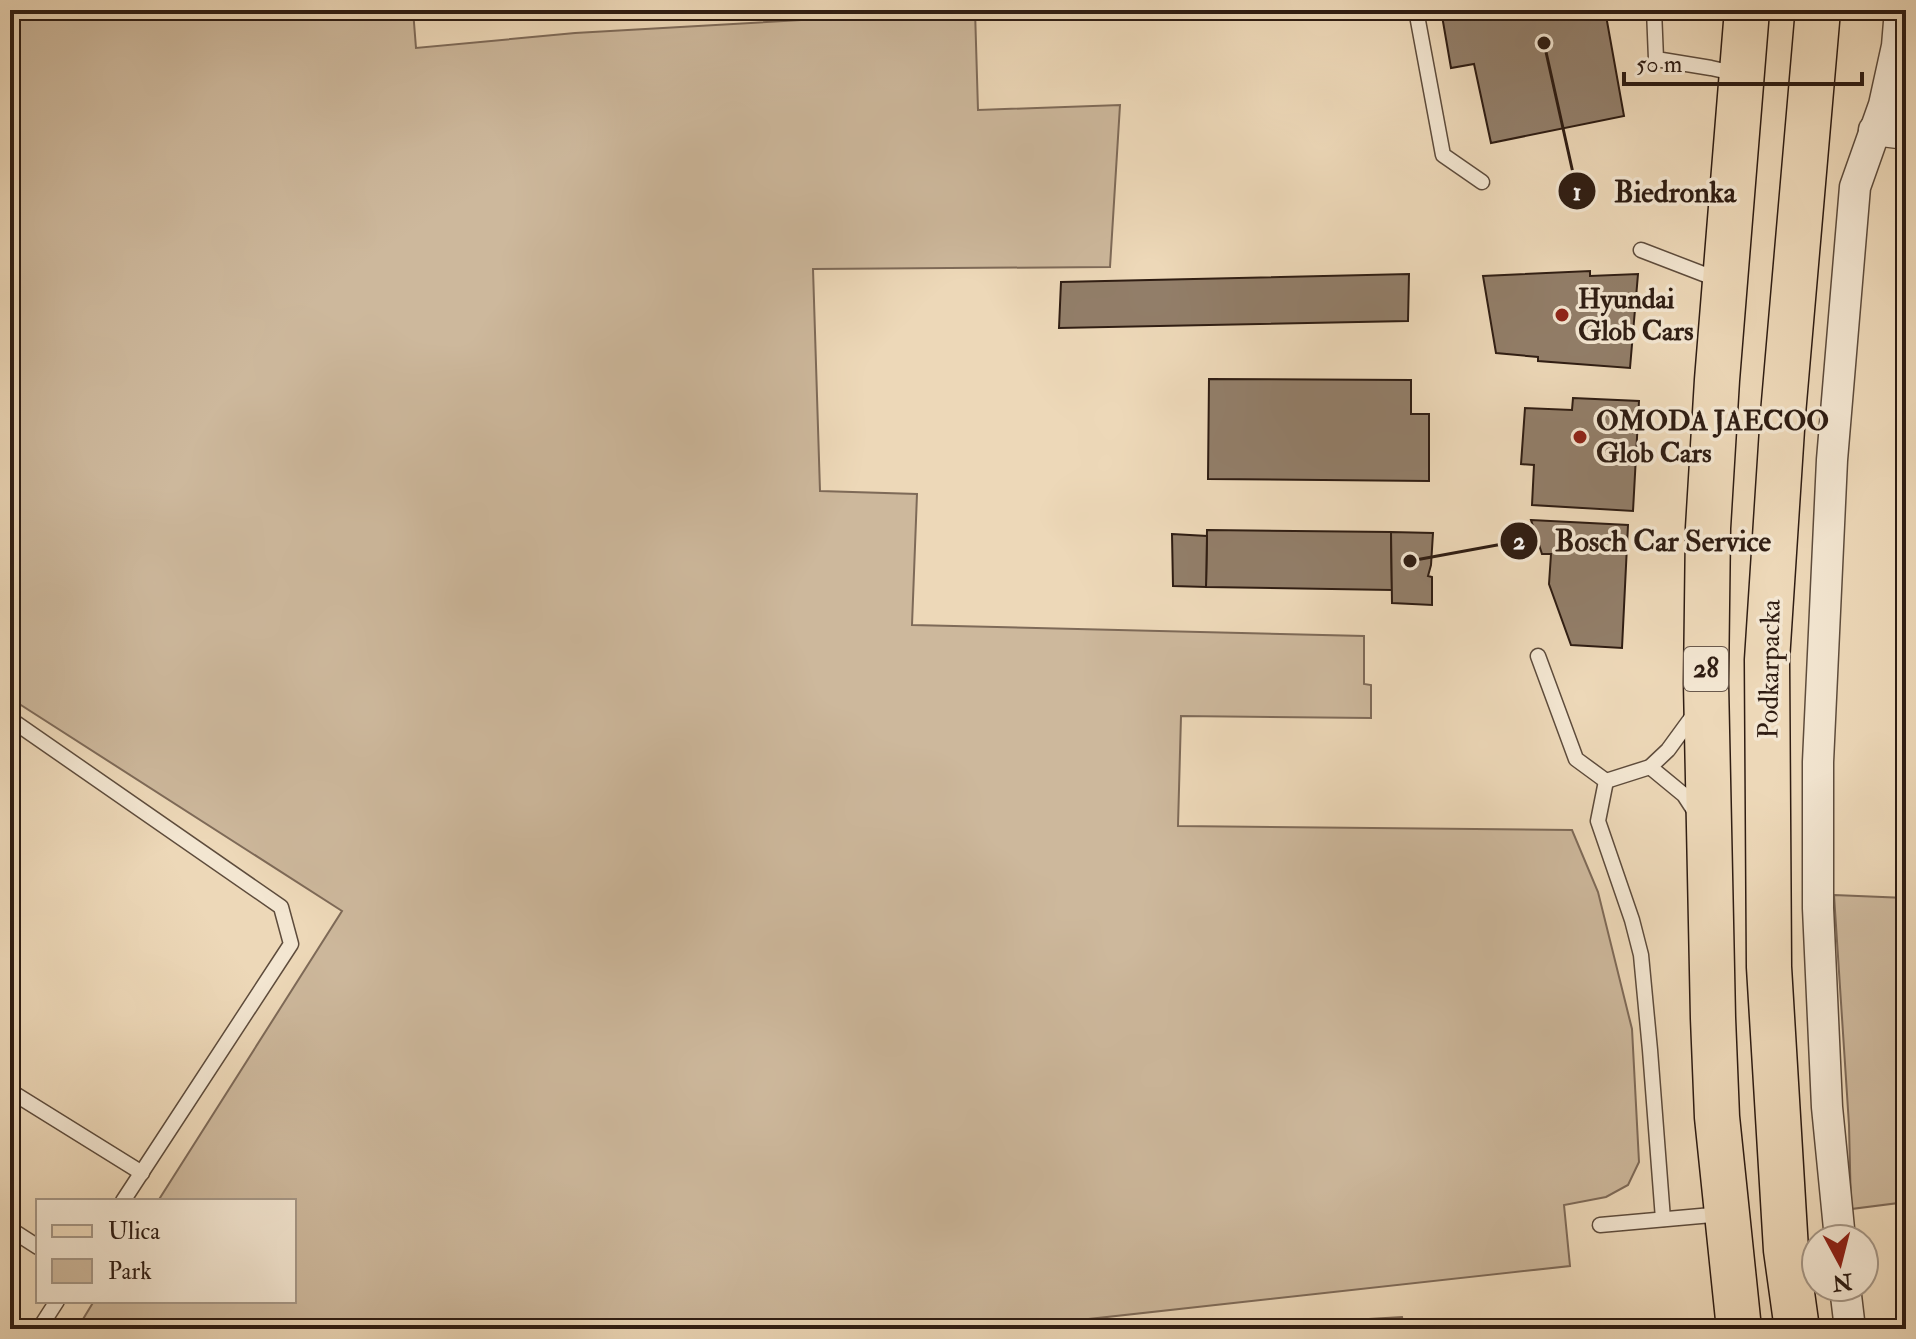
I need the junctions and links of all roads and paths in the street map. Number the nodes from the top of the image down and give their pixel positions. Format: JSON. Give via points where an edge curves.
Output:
{"nodes":[{"id":1,"x":1416,"y":10,"type":"edge"},
{"id":2,"x":1654,"y":10,"type":"edge"},
{"id":3,"x":1747,"y":10,"type":"edge"},
{"id":4,"x":1818,"y":10,"type":"edge"},
{"id":5,"x":1900,"y":10,"type":"edge"},
{"id":6,"x":1743,"y":75,"type":"junction"},
{"id":7,"x":1874,"y":130,"type":"junction"},
{"id":8,"x":1906,"y":134,"type":"edge"},
{"id":9,"x":1482,"y":182,"type":"dead end"},
{"id":10,"x":1641,"y":250,"type":"dead end"},
{"id":11,"x":1726,"y":283,"type":"junction"},
{"id":12,"x":1538,"y":656,"type":"dead end"},
{"id":13,"x":1706,"y":683,"type":"junction"},
{"id":14,"x":10,"y":719,"type":"edge"},
{"id":15,"x":1650,"y":767,"type":"junction"},
{"id":16,"x":1606,"y":781,"type":"junction"},
{"id":17,"x":1709,"y":846,"type":"junction"},
{"id":18,"x":10,"y":1091,"type":"edge"},
{"id":19,"x":142,"y":1173,"type":"junction"},
{"id":20,"x":124,"y":1199,"type":"edge"},
{"id":21,"x":1726,"y":1214,"type":"junction"},
{"id":22,"x":1663,"y":1219,"type":"junction"},
{"id":23,"x":1838,"y":1223,"type":"edge"},
{"id":24,"x":1600,"y":1225,"type":"dead end"},
{"id":25,"x":10,"y":1229,"type":"edge"},
{"id":26,"x":36,"y":1246,"type":"edge"},
{"id":27,"x":56,"y":1303,"type":"edge"},
{"id":28,"x":1847,"y":1303,"type":"edge"},
{"id":29,"x":39,"y":1329,"type":"edge"},
{"id":30,"x":1739,"y":1329,"type":"edge"},
{"id":31,"x":1797,"y":1329,"type":"edge"},
{"id":32,"x":1850,"y":1329,"type":"edge"}],
"edges":[{"from":1,"to":9,"type":"lane","via":[[1443,155]]},
{"from":2,"to":6,"type":"lane","via":[[1656,59]]},
{"from":3,"to":6,"type":"main road","number":"28"},
{"from":4,"to":31,"type":"main road","name":"Podkarpacka","number":"28","via":[[1787,350],[1767,660],[1769,967],[1786,1250]]},
{"from":5,"to":7,"type":"street","via":[[1897,46]]},
{"from":6,"to":11,"type":"main road","number":"28"},
{"from":7,"to":8,"type":"street"},
{"from":7,"to":23,"type":"street","via":[[1855,187],[1837,380],[1818,762],[1818,923]]},
{"from":10,"to":11,"type":"lane"},
{"from":11,"to":13,"type":"main road","number":"28","via":[[1708,528]]},
{"from":12,"to":16,"type":"lane","via":[[1576,759]]},
{"from":13,"to":15,"type":"lane","via":[[1683,731]]},
{"from":13,"to":17,"type":"main road","number":"28"},
{"from":14,"to":19,"type":"lane","via":[[281,907],[291,944]]},
{"from":15,"to":16,"type":"lane"},
{"from":15,"to":17,"type":"lane","via":[[1684,795]]},
{"from":16,"to":22,"type":"lane","via":[[1598,821],[1641,955]]},
{"from":17,"to":21,"type":"main road","number":"28","via":[[1715,1075]]},
{"from":18,"to":19,"type":"lane"},
{"from":19,"to":20,"type":"lane"},
{"from":21,"to":22,"type":"lane"},
{"from":21,"to":30,"type":"main road","number":"28"},
{"from":22,"to":24,"type":"lane"},
{"from":25,"to":26,"type":"lane"},
{"from":27,"to":29,"type":"lane"},
{"from":28,"to":32,"type":"street"}]}
